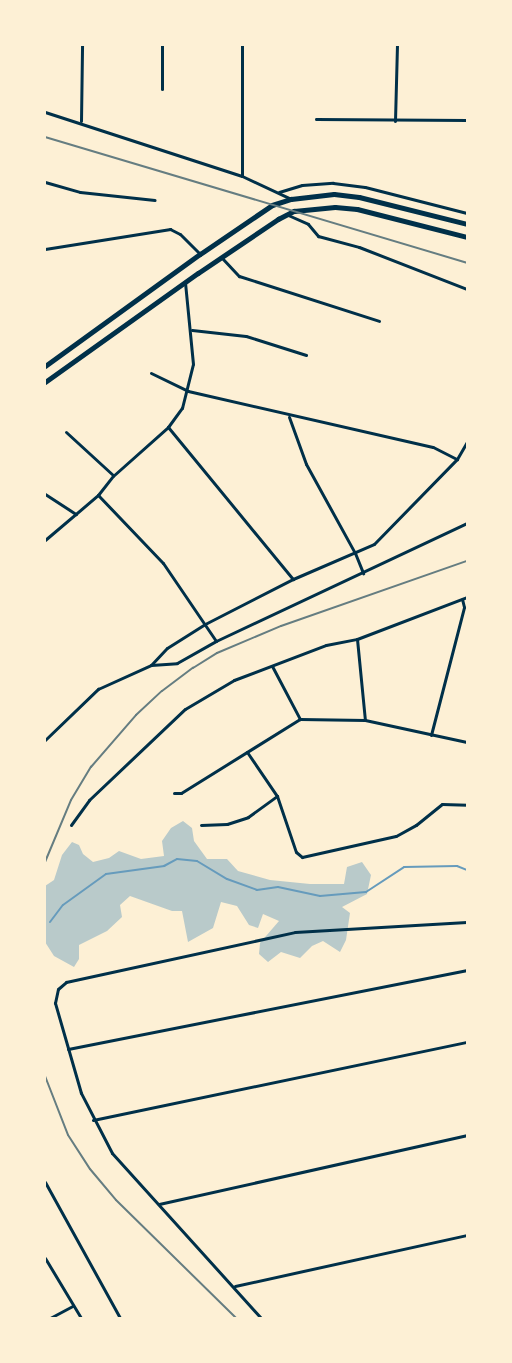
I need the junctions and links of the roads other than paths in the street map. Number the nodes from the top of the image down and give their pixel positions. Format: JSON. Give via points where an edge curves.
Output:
{"nodes":[{"id":1,"x":82,"y":45,"type":"edge"},
{"id":2,"x":162,"y":45,"type":"edge"},
{"id":3,"x":242,"y":45,"type":"edge"},
{"id":4,"x":397,"y":45,"type":"edge"},
{"id":5,"x":162,"y":89,"type":"dead end"},
{"id":6,"x":45,"y":112,"type":"edge"},
{"id":7,"x":315,"y":119,"type":"dead end"},
{"id":8,"x":467,"y":120,"type":"edge"},
{"id":9,"x":395,"y":121,"type":"junction"},
{"id":10,"x":81,"y":122,"type":"junction"},
{"id":11,"x":242,"y":176,"type":"junction"},
{"id":12,"x":45,"y":182,"type":"edge"},
{"id":13,"x":279,"y":192,"type":"junction"},
{"id":14,"x":291,"y":199,"type":"junction"},
{"id":15,"x":155,"y":200,"type":"dead end"},
{"id":16,"x":467,"y":213,"type":"edge"},
{"id":17,"x":287,"y":215,"type":"junction"},
{"id":18,"x":467,"y":224,"type":"edge"},
{"id":19,"x":467,"y":237,"type":"edge"},
{"id":20,"x":45,"y":249,"type":"edge"},
{"id":21,"x":200,"y":254,"type":"junction"},
{"id":22,"x":221,"y":257,"type":"junction"},
{"id":23,"x":185,"y":282,"type":"junction"},
{"id":24,"x":467,"y":289,"type":"edge"},
{"id":25,"x":379,"y":321,"type":"dead end"},
{"id":26,"x":192,"y":330,"type":"junction"},
{"id":27,"x":306,"y":355,"type":"dead end"},
{"id":28,"x":45,"y":366,"type":"edge"},
{"id":29,"x":151,"y":373,"type":"dead end"},
{"id":30,"x":45,"y":382,"type":"edge"},
{"id":31,"x":188,"y":392,"type":"junction"},
{"id":32,"x":289,"y":417,"type":"junction"},
{"id":33,"x":168,"y":427,"type":"junction"},
{"id":34,"x":66,"y":432,"type":"dead end"},
{"id":35,"x":467,"y":442,"type":"edge"},
{"id":36,"x":457,"y":459,"type":"junction"},
{"id":37,"x":113,"y":476,"type":"junction"},
{"id":38,"x":45,"y":494,"type":"edge"},
{"id":39,"x":98,"y":495,"type":"junction"},
{"id":40,"x":76,"y":514,"type":"junction"},
{"id":41,"x":467,"y":523,"type":"edge"},
{"id":42,"x":45,"y":540,"type":"edge"},
{"id":43,"x":355,"y":553,"type":"junction"},
{"id":44,"x":363,"y":573,"type":"junction"},
{"id":45,"x":293,"y":579,"type":"junction"},
{"id":46,"x":465,"y":598,"type":"edge"},
{"id":47,"x":465,"y":608,"type":"edge"},
{"id":48,"x":205,"y":624,"type":"junction"},
{"id":49,"x":357,"y":639,"type":"junction"},
{"id":50,"x":216,"y":641,"type":"junction"},
{"id":51,"x":151,"y":665,"type":"junction"},
{"id":52,"x":272,"y":666,"type":"junction"},
{"id":53,"x":300,"y":718,"type":"junction"},
{"id":54,"x":365,"y":720,"type":"junction"},
{"id":55,"x":431,"y":735,"type":"junction"},
{"id":56,"x":45,"y":740,"type":"edge"},
{"id":57,"x":467,"y":742,"type":"edge"},
{"id":58,"x":247,"y":752,"type":"junction"},
{"id":59,"x":174,"y":793,"type":"dead end"},
{"id":60,"x":277,"y":796,"type":"junction"},
{"id":61,"x":467,"y":806,"type":"edge"},
{"id":62,"x":71,"y":825,"type":"dead end"},
{"id":63,"x":201,"y":825,"type":"dead end"},
{"id":64,"x":467,"y":922,"type":"edge"},
{"id":65,"x":467,"y":970,"type":"edge"},
{"id":66,"x":467,"y":1042,"type":"edge"},
{"id":67,"x":68,"y":1049,"type":"junction"},
{"id":68,"x":93,"y":1120,"type":"junction"},
{"id":69,"x":467,"y":1135,"type":"edge"},
{"id":70,"x":45,"y":1182,"type":"edge"},
{"id":71,"x":159,"y":1204,"type":"junction"},
{"id":72,"x":467,"y":1235,"type":"edge"},
{"id":73,"x":45,"y":1258,"type":"edge"},
{"id":74,"x":235,"y":1286,"type":"junction"},
{"id":75,"x":73,"y":1306,"type":"junction"},
{"id":76,"x":50,"y":1318,"type":"edge"},
{"id":77,"x":81,"y":1318,"type":"edge"},
{"id":78,"x":120,"y":1318,"type":"edge"},
{"id":79,"x":261,"y":1318,"type":"edge"}],
"edges":[{"from":1,"to":10,"type":"street"},
{"from":2,"to":5,"type":"street"},
{"from":3,"to":11,"type":"street"},
{"from":4,"to":9,"type":"street"},
{"from":6,"to":10,"type":"street"},
{"from":7,"to":9,"type":"street"},
{"from":8,"to":9,"type":"street"},
{"from":10,"to":11,"type":"street"},
{"from":11,"to":13,"type":"street"},
{"from":12,"to":15,"type":"street","via":[[80,192]]},
{"from":13,"to":14,"type":"street"},
{"from":13,"to":16,"type":"street","via":[[302,185],[333,183],[365,187]]},
{"from":14,"to":18,"type":"main road","via":[[334,194],[359,196]]},
{"from":14,"to":21,"type":"main road","via":[[272,205]]},
{"from":17,"to":19,"type":"main road","via":[[334,207],[357,209]]},
{"from":17,"to":22,"type":"main road"},
{"from":17,"to":24,"type":"street","via":[[308,224],[318,236],[359,247]]},
{"from":20,"to":21,"type":"street","via":[[170,229]]},
{"from":21,"to":28,"type":"main road"},
{"from":22,"to":23,"type":"main road"},
{"from":22,"to":25,"type":"street","via":[[238,276]]},
{"from":23,"to":26,"type":"street"},
{"from":23,"to":30,"type":"main road"},
{"from":26,"to":27,"type":"street","via":[[246,336]]},
{"from":26,"to":31,"type":"street","via":[[194,364]]},
{"from":29,"to":31,"type":"street"},
{"from":31,"to":32,"type":"street"},
{"from":31,"to":33,"type":"street"},
{"from":32,"to":36,"type":"street","via":[[433,447]]},
{"from":32,"to":43,"type":"street","via":[[306,464]]},
{"from":33,"to":37,"type":"street"},
{"from":33,"to":45,"type":"street"},
{"from":34,"to":37,"type":"street"},
{"from":35,"to":36,"type":"street"},
{"from":36,"to":43,"type":"street","via":[[374,544]]},
{"from":37,"to":39,"type":"street"},
{"from":38,"to":40,"type":"street"},
{"from":39,"to":40,"type":"street"},
{"from":39,"to":48,"type":"street","via":[[163,563]]},
{"from":40,"to":42,"type":"street"},
{"from":41,"to":44,"type":"street"},
{"from":43,"to":44,"type":"street"},
{"from":43,"to":45,"type":"street"},
{"from":44,"to":50,"type":"street"},
{"from":45,"to":48,"type":"street"},
{"from":46,"to":47,"type":"street"},
{"from":46,"to":49,"type":"street"},
{"from":47,"to":55,"type":"street"},
{"from":48,"to":50,"type":"street"},
{"from":48,"to":51,"type":"street","via":[[167,648]]},
{"from":49,"to":52,"type":"street","via":[[326,645]]},
{"from":49,"to":54,"type":"street"},
{"from":50,"to":51,"type":"street","via":[[177,663]]},
{"from":51,"to":56,"type":"street","via":[[98,689]]},
{"from":52,"to":53,"type":"street"},
{"from":52,"to":62,"type":"street","via":[[234,680],[185,709],[89,800]]},
{"from":53,"to":54,"type":"street"},
{"from":53,"to":58,"type":"street"},
{"from":54,"to":55,"type":"street"},
{"from":55,"to":57,"type":"street"},
{"from":58,"to":59,"type":"street","via":[[181,793]]},
{"from":58,"to":60,"type":"street"},
{"from":60,"to":61,"type":"street","via":[[296,852],[302,857],[396,836],[442,804]]},
{"from":60,"to":63,"type":"street","via":[[248,817],[227,824]]},
{"from":64,"to":67,"type":"street","via":[[295,932],[66,982],[58,989],[55,1003]]},
{"from":65,"to":67,"type":"street"},
{"from":66,"to":68,"type":"street"},
{"from":67,"to":68,"type":"street"},
{"from":68,"to":71,"type":"street","via":[[112,1153]]},
{"from":69,"to":71,"type":"street"},
{"from":70,"to":78,"type":"street"},
{"from":71,"to":74,"type":"street"},
{"from":72,"to":74,"type":"street"},
{"from":73,"to":75,"type":"street"},
{"from":74,"to":79,"type":"street"},
{"from":75,"to":76,"type":"street"},
{"from":75,"to":77,"type":"street"}]}
